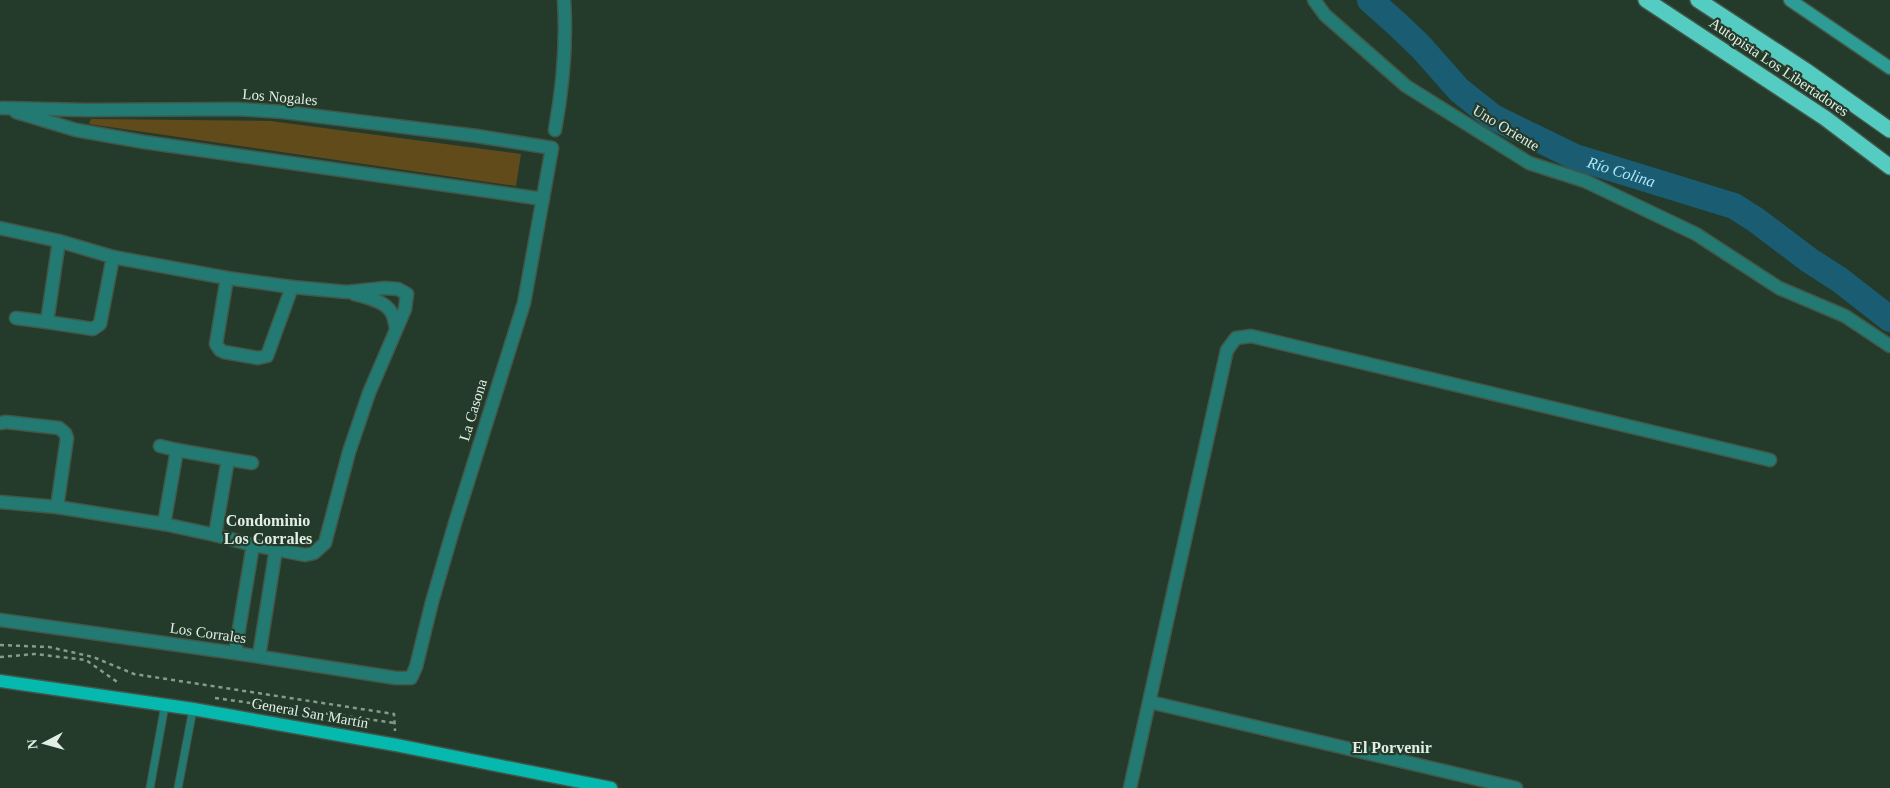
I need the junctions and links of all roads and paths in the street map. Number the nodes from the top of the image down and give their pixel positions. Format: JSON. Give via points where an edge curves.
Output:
{"nodes":[{"id":1,"x":564,"y":0,"type":"edge"},
{"id":2,"x":1314,"y":0,"type":"edge"},
{"id":3,"x":1646,"y":0,"type":"edge"},
{"id":4,"x":1698,"y":0,"type":"edge"},
{"id":5,"x":1790,"y":0,"type":"edge"},
{"id":6,"x":1890,"y":68,"type":"edge"},
{"id":7,"x":1,"y":107,"type":"edge"},
{"id":8,"x":555,"y":130,"type":"dead end"},
{"id":9,"x":1890,"y":130,"type":"edge"},
{"id":10,"x":552,"y":148,"type":"joint"},
{"id":11,"x":1890,"y":167,"type":"edge"},
{"id":12,"x":543,"y":199,"type":"junction"},
{"id":13,"x":0,"y":228,"type":"edge"},
{"id":14,"x":59,"y":241,"type":"junction"},
{"id":15,"x":113,"y":257,"type":"junction"},
{"id":16,"x":227,"y":278,"type":"junction"},
{"id":17,"x":292,"y":287,"type":"junction"},
{"id":18,"x":347,"y":292,"type":"junction"},
{"id":19,"x":16,"y":318,"type":"dead end"},
{"id":20,"x":47,"y":322,"type":"junction"},
{"id":21,"x":396,"y":328,"type":"junction"},
{"id":22,"x":1890,"y":346,"type":"edge"},
{"id":23,"x":0,"y":423,"type":"edge"},
{"id":24,"x":160,"y":446,"type":"dead end"},
{"id":25,"x":177,"y":450,"type":"junction"},
{"id":26,"x":228,"y":459,"type":"junction"},
{"id":27,"x":1770,"y":460,"type":"dead end"},
{"id":28,"x":252,"y":463,"type":"dead end"},
{"id":29,"x":0,"y":502,"type":"edge"},
{"id":30,"x":56,"y":506,"type":"junction"},
{"id":31,"x":164,"y":524,"type":"junction"},
{"id":32,"x":215,"y":534,"type":"junction"},
{"id":33,"x":254,"y":545,"type":"junction"},
{"id":34,"x":276,"y":550,"type":"junction"},
{"id":35,"x":0,"y":620,"type":"edge"},
{"id":36,"x":0,"y":645,"type":"edge"},
{"id":37,"x":235,"y":653,"type":"junction"},
{"id":38,"x":0,"y":656,"type":"edge"},
{"id":39,"x":259,"y":656,"type":"junction"},
{"id":40,"x":411,"y":678,"type":"joint"},
{"id":41,"x":0,"y":682,"type":"edge"},
{"id":42,"x":129,"y":685,"type":"dead end"},
{"id":43,"x":208,"y":696,"type":"dead end"},
{"id":44,"x":1150,"y":702,"type":"junction"},
{"id":45,"x":165,"y":705,"type":"junction"},
{"id":46,"x":193,"y":709,"type":"junction"},
{"id":47,"x":395,"y":723,"type":"junction"},
{"id":48,"x":396,"y":745,"type":"junction"},
{"id":49,"x":150,"y":788,"type":"edge"},
{"id":50,"x":178,"y":788,"type":"edge"},
{"id":51,"x":611,"y":788,"type":"edge"},
{"id":52,"x":1130,"y":788,"type":"edge"},
{"id":53,"x":1516,"y":788,"type":"edge"}],
"edges":[{"from":1,"to":8,"type":"street","via":[[565,61]]},
{"from":2,"to":22,"type":"street","name":"Uno Oriente","via":[[1325,15],[1406,86],[1529,163],[1585,181],[1696,234],[1779,288],[1845,316]]},
{"from":3,"to":11,"type":"highway","name":"Autopista Los Libertadores","via":[[1825,118]]},
{"from":4,"to":9,"type":"highway","name":"Autopista Los Libertadores"},
{"from":5,"to":6,"type":"street"},
{"from":7,"to":10,"type":"street","name":"Los Nogales","via":[[256,110]]},
{"from":7,"to":12,"type":"street","name":"Los Nogales","via":[[76,130],[144,142]]},
{"from":10,"to":12,"type":"street","name":"La Casona"},
{"from":12,"to":40,"type":"street","name":"La Casona","via":[[524,303],[454,523]]},
{"from":13,"to":14,"type":"street"},
{"from":14,"to":15,"type":"street"},
{"from":14,"to":20,"type":"street"},
{"from":15,"to":16,"type":"street"},
{"from":15,"to":20,"type":"street","via":[[100,324],[93,329]]},
{"from":16,"to":17,"type":"street"},
{"from":16,"to":17,"type":"street","via":[[216,344],[224,352],[258,358],[268,356]]},
{"from":17,"to":18,"type":"street"},
{"from":18,"to":21,"type":"street","via":[[384,305],[391,312]]},
{"from":18,"to":21,"type":"street","via":[[385,288],[407,294],[405,309]]},
{"from":19,"to":20,"type":"street"},
{"from":21,"to":34,"type":"street","via":[[349,452],[325,543],[314,553],[305,555]]},
{"from":23,"to":30,"type":"street","via":[[59,428],[65,433],[67,438]]},
{"from":24,"to":25,"type":"street"},
{"from":25,"to":26,"type":"street"},
{"from":25,"to":31,"type":"street"},
{"from":26,"to":28,"type":"street"},
{"from":26,"to":32,"type":"street"},
{"from":27,"to":44,"type":"street","via":[[1240,336],[1227,350]]},
{"from":29,"to":30,"type":"street"},
{"from":30,"to":31,"type":"street"},
{"from":31,"to":32,"type":"street"},
{"from":32,"to":33,"type":"street"},
{"from":33,"to":34,"type":"street"},
{"from":33,"to":37,"type":"street"},
{"from":34,"to":39,"type":"street"},
{"from":35,"to":37,"type":"street","name":"Los Corrales"},
{"from":36,"to":47,"type":"path","via":[[56,648],[92,657],[134,674],[394,714]]},
{"from":37,"to":39,"type":"street","name":"Los Corrales"},
{"from":38,"to":42,"type":"path","via":[[35,654],[86,660],[119,684]]},
{"from":39,"to":40,"type":"street","name":"Los Corrales"},
{"from":41,"to":45,"type":"main road","name":"General San Martín"},
{"from":43,"to":47,"type":"path"},
{"from":44,"to":52,"type":"street"},
{"from":44,"to":53,"type":"street"},
{"from":45,"to":46,"type":"main road","name":"General San Martín"},
{"from":45,"to":49,"type":"lane"},
{"from":46,"to":48,"type":"main road","name":"General San Martín"},
{"from":46,"to":50,"type":"lane"},
{"from":47,"to":48,"type":"path"},
{"from":48,"to":51,"type":"main road","name":"General San Martín"}]}
